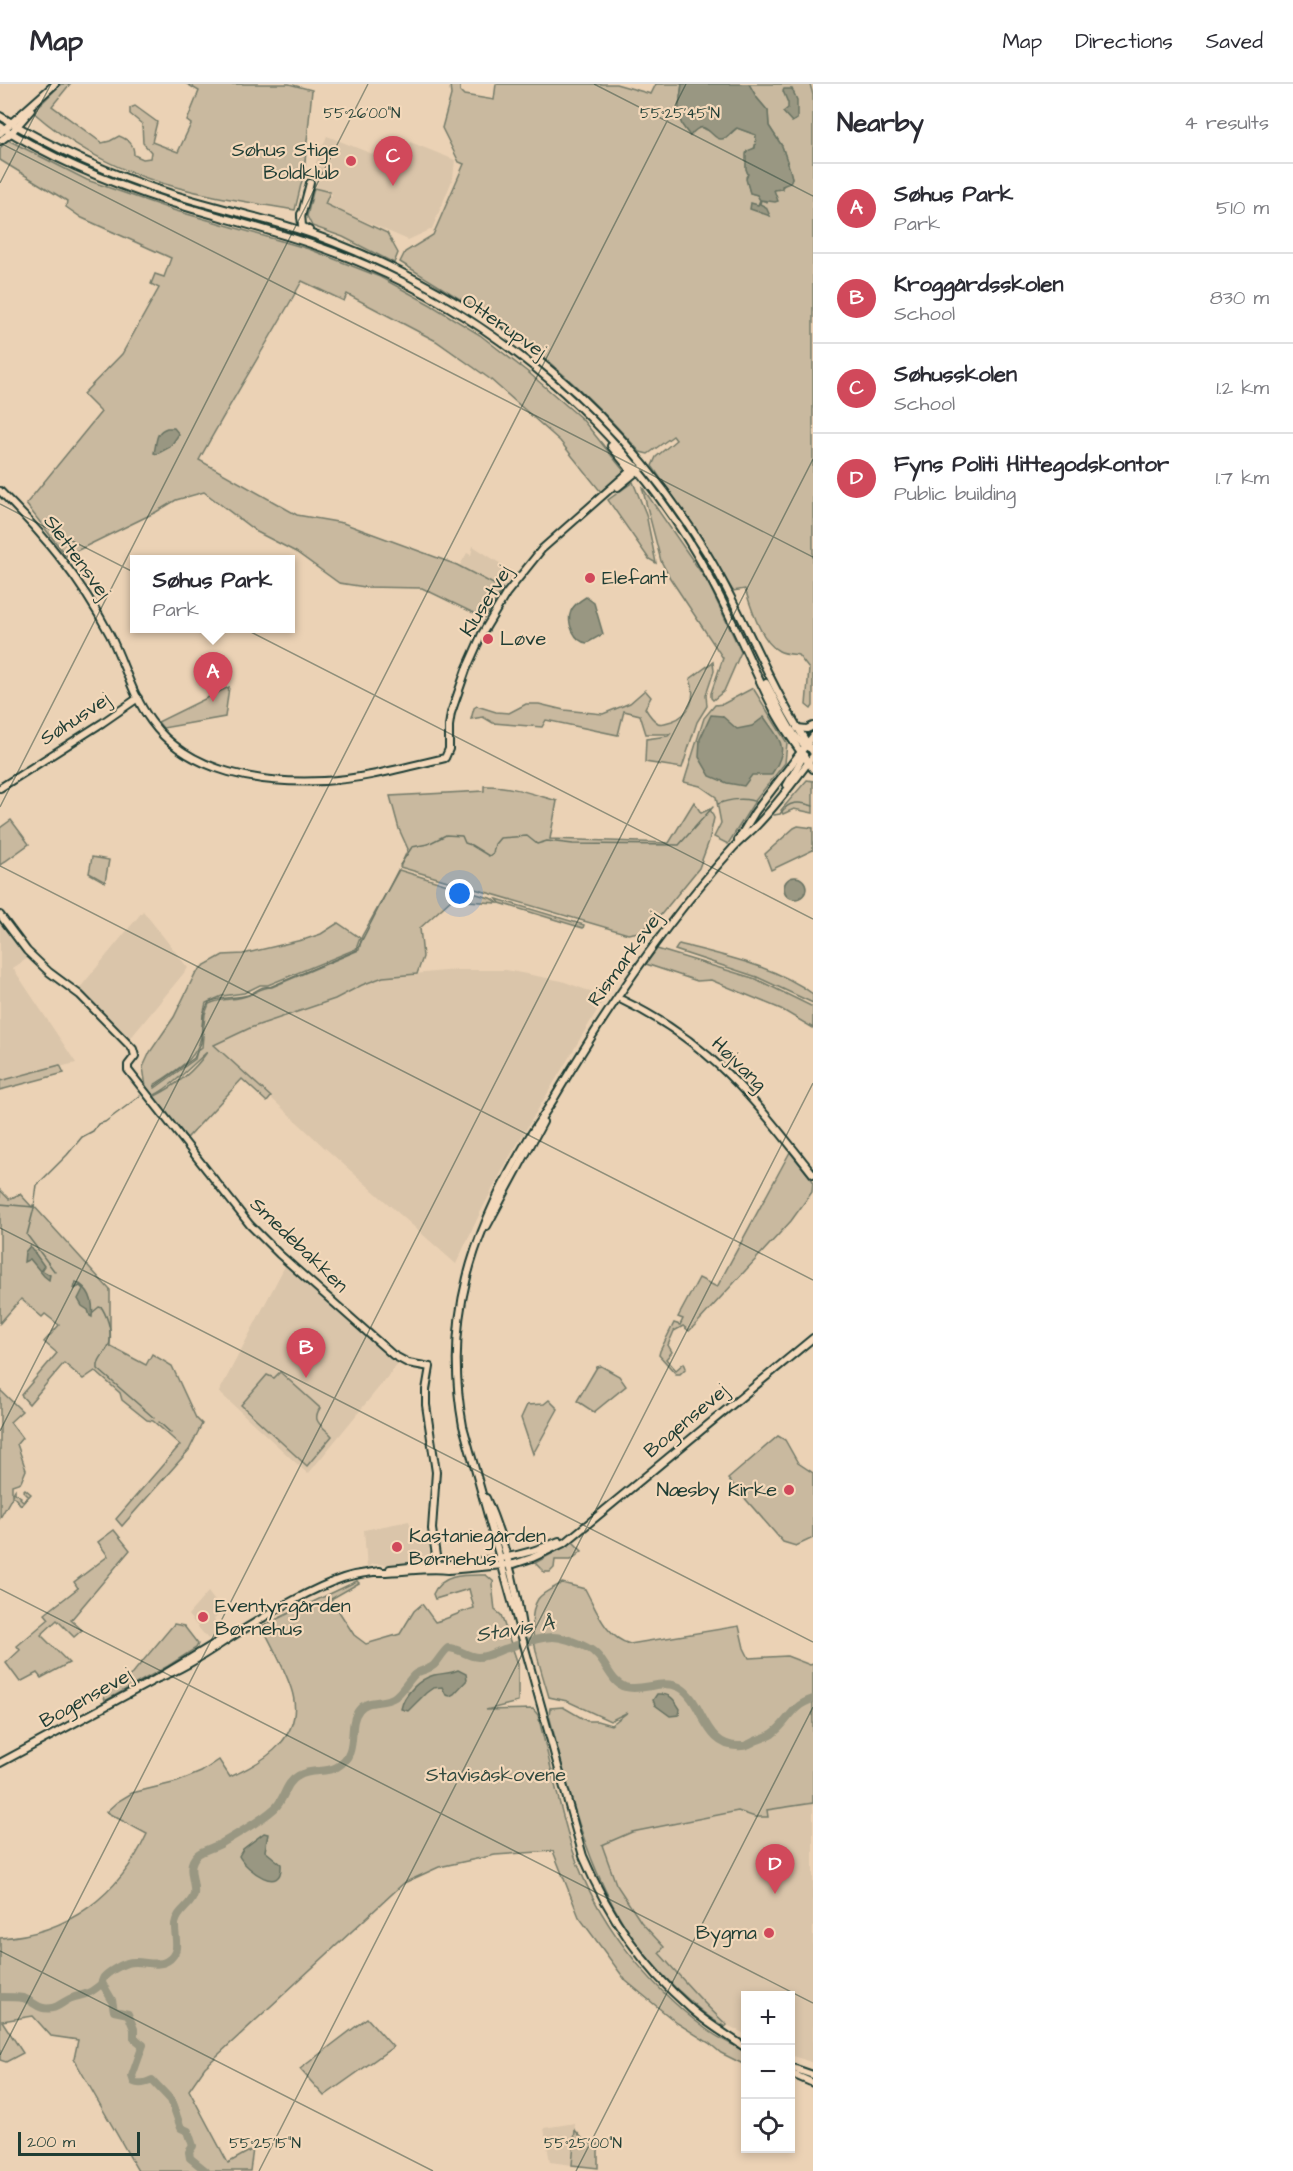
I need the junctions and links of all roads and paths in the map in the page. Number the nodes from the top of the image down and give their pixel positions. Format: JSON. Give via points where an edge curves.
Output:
{"nodes":[{"id":1,"x":55,"y":84,"type":"edge"},
{"id":2,"x":0,"y":116,"type":"edge"},
{"id":3,"x":0,"y":120,"type":"edge"},
{"id":4,"x":8,"y":128,"type":"edge"},
{"id":5,"x":0,"y":141,"type":"edge"},
{"id":6,"x":310,"y":183,"type":"dead end"},
{"id":7,"x":301,"y":214,"type":"junction"},
{"id":8,"x":297,"y":229,"type":"junction"},
{"id":9,"x":294,"y":237,"type":"junction"},
{"id":10,"x":359,"y":253,"type":"junction"},
{"id":11,"x":637,"y":468,"type":"junction"},
{"id":12,"x":0,"y":490,"type":"edge"},
{"id":13,"x":138,"y":698,"type":"junction"},
{"id":14,"x":813,"y":726,"type":"edge"},
{"id":15,"x":797,"y":728,"type":"junction"},
{"id":16,"x":813,"y":736,"type":"edge"},
{"id":17,"x":448,"y":754,"type":"joint"},
{"id":18,"x":809,"y":755,"type":"edge"},
{"id":19,"x":0,"y":788,"type":"edge"},
{"id":20,"x":734,"y":847,"type":"junction"},
{"id":21,"x":0,"y":915,"type":"edge"},
{"id":22,"x":622,"y":1000,"type":"dead end"},
{"id":23,"x":813,"y":1174,"type":"edge"},
{"id":24,"x":813,"y":1338,"type":"edge"},
{"id":25,"x":478,"y":1478,"type":"junction"},
{"id":26,"x":483,"y":1499,"type":"junction"},
{"id":27,"x":581,"y":1530,"type":"junction"},
{"id":28,"x":491,"y":1559,"type":"junction"},
{"id":29,"x":505,"y":1562,"type":"junction"},
{"id":30,"x":438,"y":1566,"type":"junction"},
{"id":31,"x":523,"y":1639,"type":"junction"},
{"id":32,"x":0,"y":1763,"type":"edge"},
{"id":33,"x":744,"y":2045,"type":"edge"},
{"id":34,"x":795,"y":2069,"type":"edge"},
{"id":35,"x":795,"y":2075,"type":"edge"},
{"id":36,"x":813,"y":2075,"type":"edge"},
{"id":37,"x":813,"y":2083,"type":"edge"}],
"edges":[{"from":1,"to":4,"type":"main road"},
{"from":2,"to":4,"type":"main road","name":"Otterupvej"},
{"from":3,"to":4,"type":"main road"},
{"from":4,"to":5,"type":"main road"},
{"from":4,"to":8,"type":"main road","name":"Otterupvej","via":[[162,191]]},
{"from":4,"to":9,"type":"main road","name":"Otterupvej","via":[[71,164],[138,192]]},
{"from":6,"to":7,"type":"main road"},
{"from":7,"to":8,"type":"main road"},
{"from":7,"to":10,"type":"main road","via":[[304,227]]},
{"from":8,"to":9,"type":"main road"},
{"from":8,"to":10,"type":"main road","name":"Otterupvej"},
{"from":9,"to":11,"type":"main road","name":"Otterupvej","via":[[399,280],[460,314],[548,378]]},
{"from":10,"to":11,"type":"main road","name":"Otterupvej","via":[[427,285],[498,328],[554,372],[610,426]]},
{"from":11,"to":15,"type":"main road","name":"Otterupvej","via":[[681,514],[721,579]]},
{"from":11,"to":17,"type":"main road","name":"Klusetvej","via":[[542,549],[494,613],[472,654],[455,701]]},
{"from":11,"to":18,"type":"main road","name":"Otterupvej","via":[[693,549],[774,710]]},
{"from":12,"to":13,"type":"main road","name":"Slettensvej","via":[[49,541],[76,577],[111,638]]},
{"from":13,"to":17,"type":"main road","name":"Slettensvej","via":[[164,737],[191,758],[267,779],[326,781],[360,777],[445,758]]},
{"from":13,"to":19,"type":"main road","name":"Søhusvej"},
{"from":14,"to":15,"type":"main road"},
{"from":15,"to":18,"type":"main road","name":"Otterupvej"},
{"from":16,"to":18,"type":"main road"},
{"from":18,"to":20,"type":"main road","name":"Rismarksvej","via":[[770,811]]},
{"from":18,"to":20,"type":"main road","name":"Rismarksvej","via":[[755,812]]},
{"from":20,"to":25,"type":"main road","name":"Rismarksvej","via":[[622,987],[518,1156],[483,1226],[464,1287],[456,1346],[459,1401]]},
{"from":21,"to":30,"type":"main road","name":"Smedebakken","via":[[27,951],[133,1049],[135,1056],[128,1070],[250,1225],[396,1357],[430,1367],[426,1405],[436,1472],[432,1529]]},
{"from":22,"to":23,"type":"main road","name":"Højvang","via":[[674,1029],[729,1073]]},
{"from":24,"to":27,"type":"main road","name":"Bogensevej"},
{"from":25,"to":26,"type":"main road","name":"Rismarksvej"},
{"from":25,"to":29,"type":"main road","name":"Rismarksvej","via":[[499,1529]]},
{"from":26,"to":28,"type":"main road","via":[[495,1552]]},
{"from":26,"to":29,"type":"main road","name":"Rismarksvej"},
{"from":27,"to":29,"type":"main road","name":"Bogensevej"},
{"from":27,"to":29,"type":"main road","name":"Bogensevej","via":[[542,1554]]},
{"from":28,"to":29,"type":"main road","name":"Bogensevej"},
{"from":28,"to":30,"type":"main road","name":"Bogensevej"},
{"from":29,"to":30,"type":"main road"},
{"from":29,"to":30,"type":"main road","name":"Bogensevej","via":[[455,1572]]},
{"from":29,"to":31,"type":"main road","name":"Rismarksvej"},
{"from":29,"to":31,"type":"main road","via":[[520,1598]]},
{"from":30,"to":32,"type":"main road","name":"Bogensevej","via":[[358,1574],[333,1582]]},
{"from":31,"to":33,"type":"main road","name":"Rismarksvej","via":[[580,1847],[606,1905],[623,1934],[659,1978],[690,2008]]},
{"from":34,"to":36,"type":"main road"},
{"from":35,"to":37,"type":"main road"}]}
